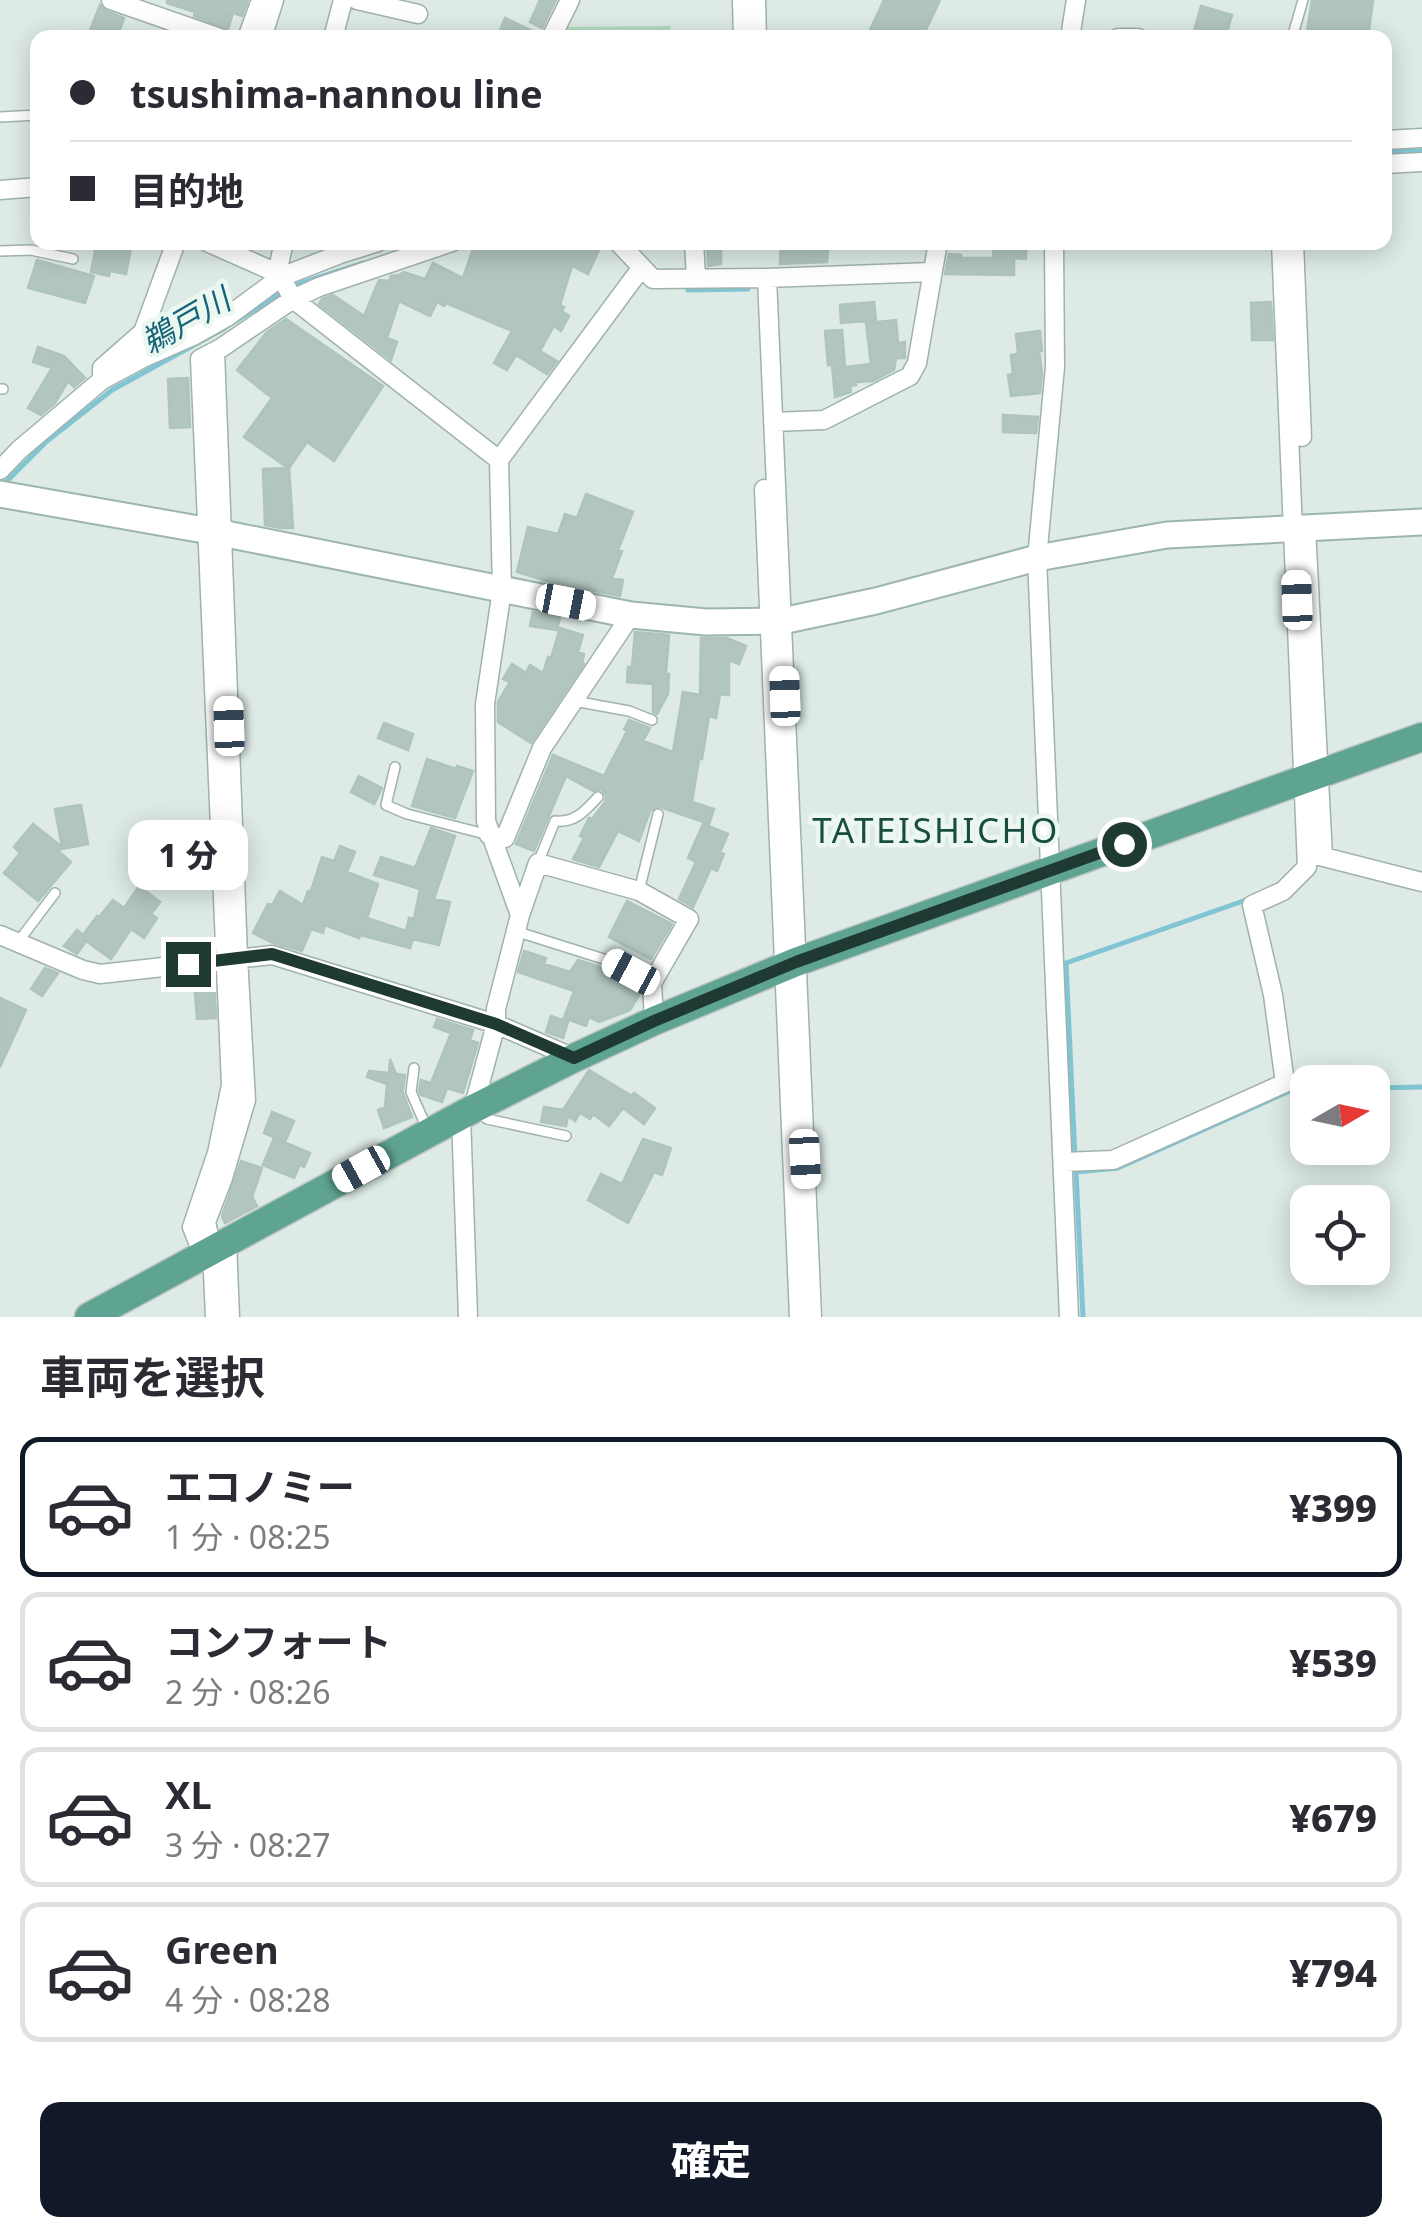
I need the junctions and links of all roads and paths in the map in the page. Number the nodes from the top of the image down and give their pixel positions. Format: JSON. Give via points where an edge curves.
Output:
{"nodes":[{"id":1,"x":111,"y":0,"type":"edge"},
{"id":2,"x":260,"y":0,"type":"edge"},
{"id":3,"x":274,"y":0,"type":"edge"},
{"id":4,"x":343,"y":0,"type":"edge"},
{"id":5,"x":357,"y":0,"type":"edge"},
{"id":6,"x":570,"y":0,"type":"edge"},
{"id":7,"x":742,"y":0,"type":"edge"},
{"id":8,"x":756,"y":0,"type":"edge"},
{"id":9,"x":1076,"y":0,"type":"edge"},
{"id":10,"x":1303,"y":0,"type":"edge"},
{"id":11,"x":418,"y":14,"type":"dead end"},
{"id":12,"x":197,"y":30,"type":"edge"},
{"id":13,"x":250,"y":30,"type":"edge"},
{"id":14,"x":265,"y":30,"type":"edge"},
{"id":15,"x":335,"y":30,"type":"edge"},
{"id":16,"x":555,"y":30,"type":"edge"},
{"id":17,"x":743,"y":30,"type":"edge"},
{"id":18,"x":757,"y":30,"type":"edge"},
{"id":19,"x":1071,"y":30,"type":"edge"},
{"id":20,"x":1294,"y":30,"type":"edge"},
{"id":21,"x":30,"y":115,"type":"edge"},
{"id":22,"x":0,"y":117,"type":"edge"},
{"id":23,"x":1422,"y":138,"type":"edge"},
{"id":24,"x":1392,"y":140,"type":"edge"},
{"id":25,"x":1422,"y":162,"type":"edge"},
{"id":26,"x":1392,"y":164,"type":"edge"},
{"id":27,"x":30,"y":187,"type":"edge"},
{"id":28,"x":0,"y":190,"type":"edge"},
{"id":29,"x":173,"y":250,"type":"edge"},
{"id":30,"x":187,"y":250,"type":"edge"},
{"id":31,"x":222,"y":250,"type":"edge"},
{"id":32,"x":284,"y":250,"type":"edge"},
{"id":33,"x":353,"y":250,"type":"edge"},
{"id":34,"x":428,"y":250,"type":"edge"},
{"id":35,"x":626,"y":250,"type":"edge"},
{"id":36,"x":694,"y":250,"type":"edge"},
{"id":37,"x":936,"y":250,"type":"edge"},
{"id":38,"x":1054,"y":250,"type":"edge"},
{"id":39,"x":1282,"y":250,"type":"edge"},
{"id":40,"x":1294,"y":250,"type":"edge"},
{"id":41,"x":0,"y":251,"type":"edge"},
{"id":42,"x":72,"y":259,"type":"dead end"},
{"id":43,"x":642,"y":267,"type":"junction"},
{"id":44,"x":932,"y":272,"type":"junction"},
{"id":45,"x":696,"y":278,"type":"junction"},
{"id":46,"x":761,"y":278,"type":"junction"},
{"id":47,"x":285,"y":285,"type":"junction"},
{"id":48,"x":132,"y":342,"type":"junction"},
{"id":49,"x":144,"y":358,"type":"junction"},
{"id":50,"x":102,"y":380,"type":"junction"},
{"id":51,"x":772,"y":422,"type":"junction"},
{"id":52,"x":499,"y":460,"type":"junction"},
{"id":53,"x":3,"y":493,"type":"edge"},
{"id":54,"x":1422,"y":522,"type":"edge"},
{"id":55,"x":1300,"y":527,"type":"junction"},
{"id":56,"x":214,"y":532,"type":"junction"},
{"id":57,"x":1037,"y":558,"type":"junction"},
{"id":58,"x":502,"y":590,"type":"junction"},
{"id":59,"x":631,"y":615,"type":"junction"},
{"id":60,"x":776,"y":621,"type":"junction"},
{"id":61,"x":574,"y":700,"type":"junction"},
{"id":62,"x":652,"y":720,"type":"dead end"},
{"id":63,"x":1422,"y":738,"type":"edge"},
{"id":64,"x":395,"y":767,"type":"dead end"},
{"id":65,"x":1312,"y":777,"type":"junction"},
{"id":66,"x":598,"y":797,"type":"dead end"},
{"id":67,"x":658,"y":814,"type":"dead end"},
{"id":68,"x":489,"y":835,"type":"junction"},
{"id":69,"x":1315,"y":855,"type":"junction"},
{"id":70,"x":538,"y":863,"type":"junction"},
{"id":71,"x":1051,"y":870,"type":"junction"},
{"id":72,"x":1422,"y":882,"type":"edge"},
{"id":73,"x":639,"y":891,"type":"junction"},
{"id":74,"x":55,"y":893,"type":"dead end"},
{"id":75,"x":518,"y":923,"type":"junction"},
{"id":76,"x":9,"y":938,"type":"edge"},
{"id":77,"x":231,"y":958,"type":"junction"},
{"id":78,"x":790,"y":964,"type":"junction"},
{"id":79,"x":652,"y":983,"type":"junction"},
{"id":80,"x":654,"y":1021,"type":"junction"},
{"id":81,"x":496,"y":1024,"type":"junction"},
{"id":82,"x":574,"y":1058,"type":"junction"},
{"id":83,"x":414,"y":1068,"type":"dead end"},
{"id":84,"x":467,"y":1112,"type":"junction"},
{"id":85,"x":428,"y":1133,"type":"junction"},
{"id":86,"x":566,"y":1136,"type":"dead end"},
{"id":87,"x":1063,"y":1162,"type":"junction"},
{"id":88,"x":214,"y":1249,"type":"junction"},
{"id":89,"x":89,"y":1317,"type":"edge"},
{"id":90,"x":216,"y":1317,"type":"edge"},
{"id":91,"x":230,"y":1317,"type":"edge"},
{"id":92,"x":468,"y":1317,"type":"edge"},
{"id":93,"x":799,"y":1317,"type":"edge"},
{"id":94,"x":812,"y":1317,"type":"edge"},
{"id":95,"x":1069,"y":1317,"type":"edge"}],
"edges":[{"from":1,"to":12,"type":"street"},
{"from":2,"to":13,"type":"street"},
{"from":3,"to":14,"type":"street"},
{"from":4,"to":15,"type":"street"},
{"from":5,"to":11,"type":"street"},
{"from":6,"to":16,"type":"street"},
{"from":7,"to":17,"type":"street"},
{"from":8,"to":18,"type":"street"},
{"from":9,"to":19,"type":"street"},
{"from":10,"to":20,"type":"lane"},
{"from":21,"to":22,"type":"lane"},
{"from":23,"to":24,"type":"street"},
{"from":25,"to":26,"type":"street"},
{"from":27,"to":28,"type":"street"},
{"from":29,"to":48,"type":"street","via":[[142,332]]},
{"from":30,"to":49,"type":"street"},
{"from":31,"to":47,"type":"street"},
{"from":32,"to":47,"type":"street"},
{"from":33,"to":47,"type":"street"},
{"from":34,"to":47,"type":"street","via":[[319,287]]},
{"from":35,"to":43,"type":"street"},
{"from":36,"to":45,"type":"street"},
{"from":37,"to":44,"type":"street"},
{"from":38,"to":57,"type":"street","via":[[1055,367]]},
{"from":39,"to":55,"type":"street"},
{"from":40,"to":55,"type":"street"},
{"from":41,"to":42,"type":"lane"},
{"from":43,"to":45,"type":"street","via":[[653,278]]},
{"from":43,"to":52,"type":"street"},
{"from":44,"to":46,"type":"street"},
{"from":44,"to":51,"type":"street","via":[[910,376],[824,420]]},
{"from":45,"to":46,"type":"street"},
{"from":46,"to":51,"type":"street"},
{"from":46,"to":60,"type":"street"},
{"from":47,"to":49,"type":"street"},
{"from":47,"to":52,"type":"street"},
{"from":47,"to":56,"type":"street","via":[[215,351]]},
{"from":48,"to":49,"type":"street"},
{"from":48,"to":50,"type":"street","via":[[102,368]]},
{"from":49,"to":50,"type":"street"},
{"from":50,"to":53,"type":"street","via":[[19,450]]},
{"from":51,"to":60,"type":"street"},
{"from":52,"to":58,"type":"street"},
{"from":53,"to":56,"type":"street"},
{"from":54,"to":55,"type":"street"},
{"from":55,"to":57,"type":"street","via":[[1167,535]]},
{"from":55,"to":65,"type":"street"},
{"from":56,"to":58,"type":"street"},
{"from":56,"to":77,"type":"street"},
{"from":57,"to":60,"type":"street"},
{"from":57,"to":71,"type":"street"},
{"from":58,"to":59,"type":"street"},
{"from":58,"to":68,"type":"street","via":[[485,704]]},
{"from":59,"to":60,"type":"street"},
{"from":59,"to":61,"type":"street"},
{"from":60,"to":78,"type":"street"},
{"from":61,"to":62,"type":"lane"},
{"from":61,"to":68,"type":"street","via":[[542,748],[506,838]]},
{"from":63,"to":65,"type":"main road"},
{"from":64,"to":68,"type":"lane","via":[[386,805]]},
{"from":65,"to":69,"type":"street"},
{"from":65,"to":71,"type":"main road"},
{"from":66,"to":70,"type":"lane","via":[[580,816],[555,821]]},
{"from":67,"to":73,"type":"lane"},
{"from":68,"to":75,"type":"street"},
{"from":69,"to":72,"type":"street"},
{"from":69,"to":87,"type":"street","via":[[1284,891],[1252,905],[1284,1083],[1114,1160]]},
{"from":70,"to":73,"type":"street"},
{"from":70,"to":75,"type":"street"},
{"from":71,"to":78,"type":"main road"},
{"from":71,"to":87,"type":"street"},
{"from":73,"to":79,"type":"street","via":[[690,919]]},
{"from":74,"to":76,"type":"lane"},
{"from":75,"to":79,"type":"lane"},
{"from":75,"to":81,"type":"street"},
{"from":76,"to":77,"type":"street","via":[[100,974]]},
{"from":77,"to":81,"type":"street","via":[[272,954]]},
{"from":77,"to":88,"type":"street","via":[[246,1100],[206,1222]]},
{"from":78,"to":80,"type":"main road"},
{"from":78,"to":93,"type":"street"},
{"from":78,"to":94,"type":"street"},
{"from":79,"to":80,"type":"street"},
{"from":80,"to":82,"type":"main road"},
{"from":81,"to":82,"type":"street"},
{"from":81,"to":84,"type":"street"},
{"from":82,"to":84,"type":"main road"},
{"from":83,"to":85,"type":"lane","via":[[411,1092]]},
{"from":84,"to":85,"type":"main road"},
{"from":84,"to":86,"type":"lane"},
{"from":84,"to":92,"type":"street"},
{"from":85,"to":88,"type":"main road"},
{"from":87,"to":95,"type":"street"},
{"from":88,"to":89,"type":"main road"},
{"from":88,"to":90,"type":"street"},
{"from":88,"to":91,"type":"street"}]}
